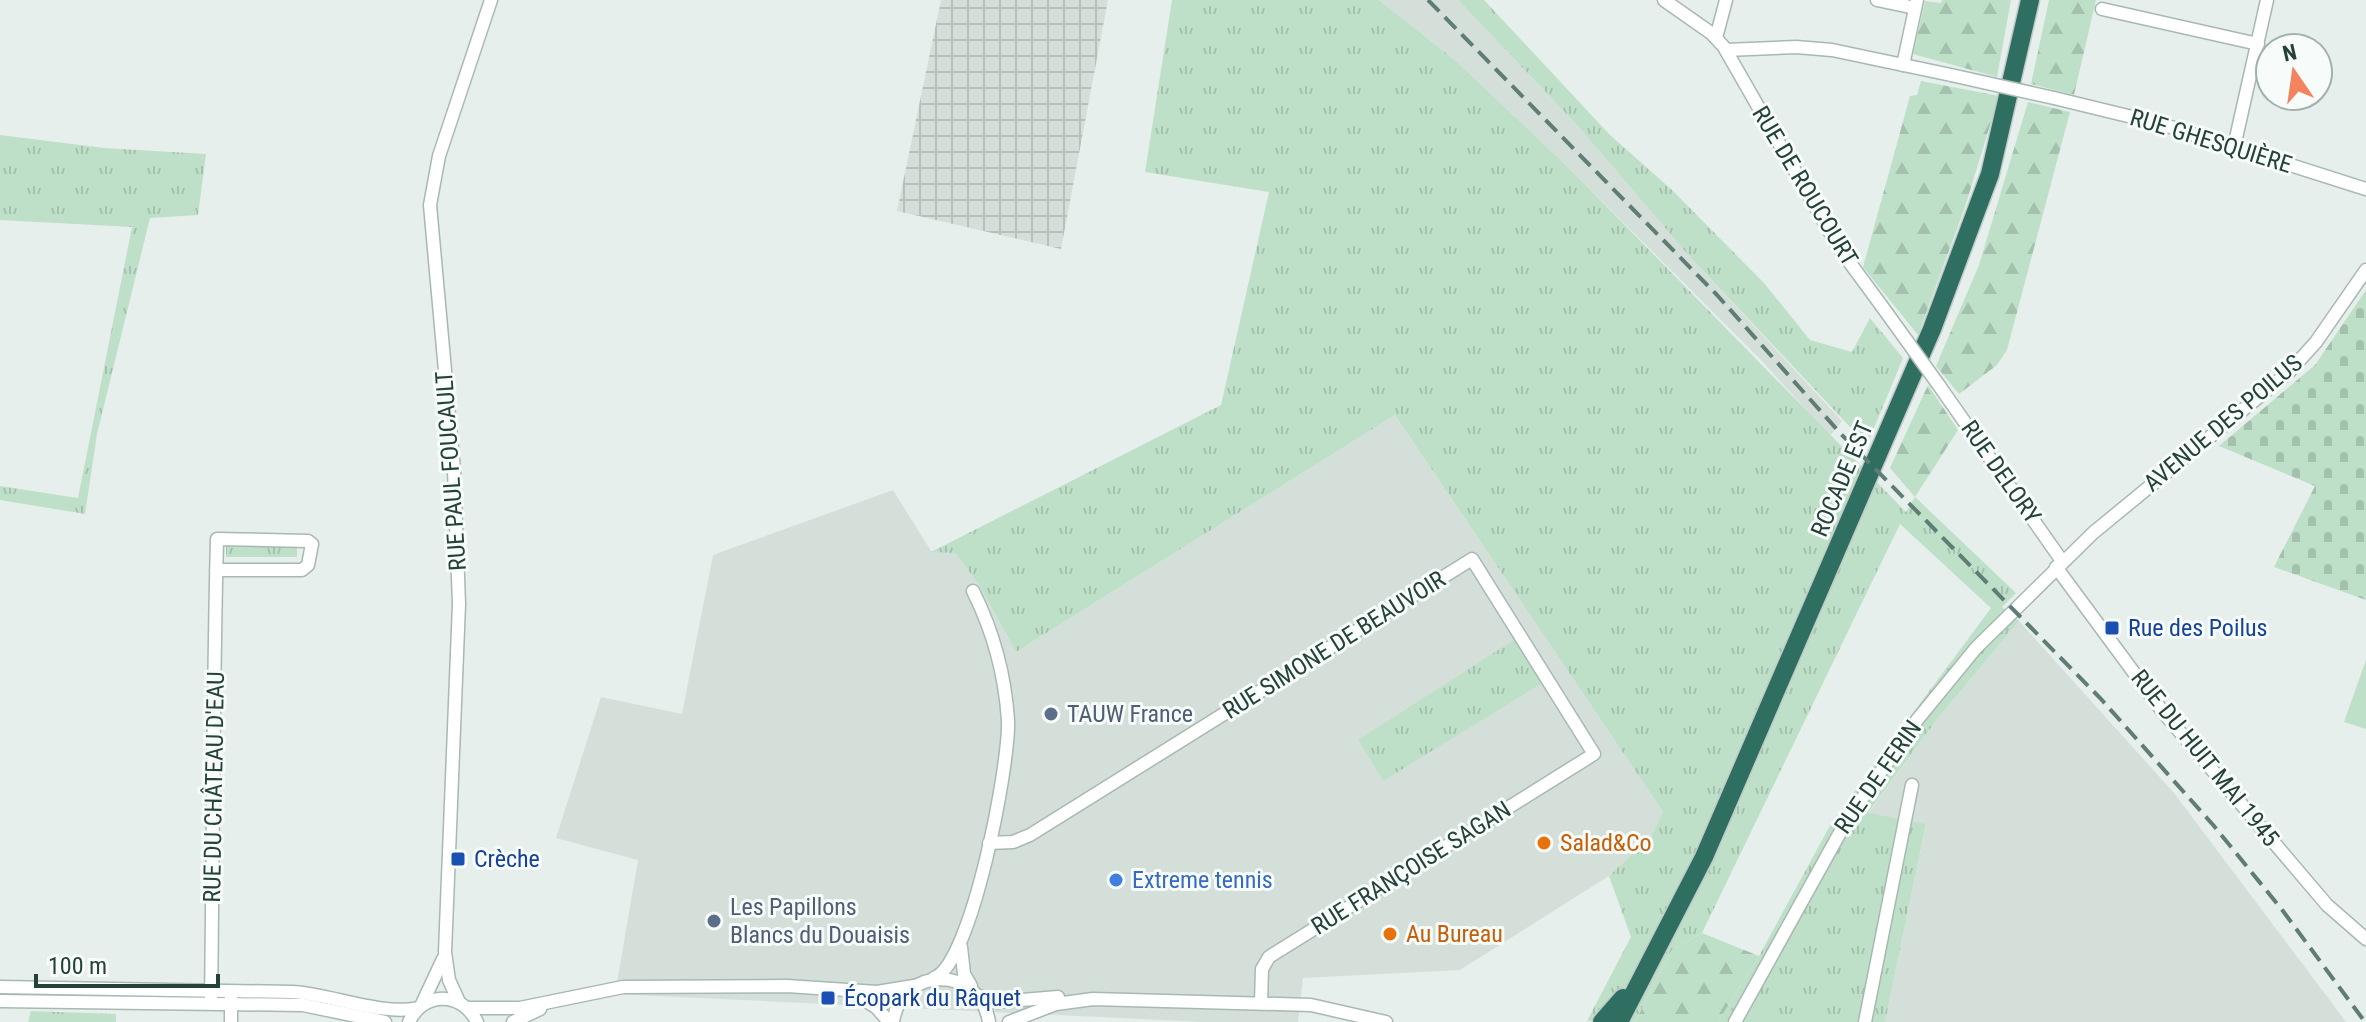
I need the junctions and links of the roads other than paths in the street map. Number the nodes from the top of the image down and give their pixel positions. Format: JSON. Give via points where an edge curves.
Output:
{"nodes":[{"id":1,"x":491,"y":0,"type":"edge"},
{"id":2,"x":1664,"y":0,"type":"edge"},
{"id":3,"x":1726,"y":0,"type":"edge"},
{"id":4,"x":1877,"y":0,"type":"edge"},
{"id":5,"x":2030,"y":0,"type":"edge"},
{"id":6,"x":2267,"y":0,"type":"edge"},
{"id":7,"x":1916,"y":4,"type":"edge"},
{"id":8,"x":2102,"y":9,"type":"dead end"},
{"id":9,"x":2260,"y":32,"type":"edge"},
{"id":10,"x":1716,"y":38,"type":"junction"},
{"id":11,"x":2254,"y":43,"type":"edge"},
{"id":12,"x":1726,"y":50,"type":"junction"},
{"id":13,"x":2254,"y":61,"type":"edge"},
{"id":14,"x":1903,"y":65,"type":"junction"},
{"id":15,"x":2234,"y":147,"type":"junction"},
{"id":16,"x":2366,"y":189,"type":"edge"},
{"id":17,"x":2366,"y":270,"type":"edge"},
{"id":18,"x":1938,"y":384,"type":"joint"},
{"id":19,"x":1472,"y":559,"type":"joint"},
{"id":20,"x":2059,"y":564,"type":"junction"},
{"id":21,"x":216,"y":570,"type":"junction"},
{"id":22,"x":973,"y":591,"type":"dead end"},
{"id":23,"x":1912,"y":785,"type":"dead end"},
{"id":24,"x":989,"y":843,"type":"junction"},
{"id":25,"x":2362,"y":932,"type":"edge"},
{"id":26,"x":961,"y":940,"type":"junction"},
{"id":27,"x":445,"y":952,"type":"junction"},
{"id":28,"x":1649,"y":959,"type":"junction"},
{"id":29,"x":934,"y":978,"type":"junction"},
{"id":30,"x":914,"y":986,"type":"junction"},
{"id":31,"x":0,"y":987,"type":"edge"},
{"id":32,"x":841,"y":989,"type":"junction"},
{"id":33,"x":976,"y":994,"type":"junction"},
{"id":34,"x":212,"y":997,"type":"junction"},
{"id":35,"x":231,"y":997,"type":"junction"},
{"id":36,"x":1093,"y":999,"type":"junction"},
{"id":37,"x":0,"y":1001,"type":"edge"},
{"id":38,"x":557,"y":1001,"type":"junction"},
{"id":39,"x":1261,"y":1002,"type":"junction"},
{"id":40,"x":463,"y":1005,"type":"junction"},
{"id":41,"x":420,"y":1006,"type":"junction"},
{"id":42,"x":231,"y":1022,"type":"edge"},
{"id":43,"x":385,"y":1022,"type":"edge"},
{"id":44,"x":409,"y":1022,"type":"edge"},
{"id":45,"x":477,"y":1022,"type":"edge"},
{"id":46,"x":513,"y":1022,"type":"edge"},
{"id":47,"x":891,"y":1022,"type":"edge"},
{"id":48,"x":989,"y":1022,"type":"edge"},
{"id":49,"x":1009,"y":1022,"type":"edge"},
{"id":50,"x":1386,"y":1022,"type":"edge"},
{"id":51,"x":1602,"y":1022,"type":"edge"},
{"id":52,"x":1619,"y":1022,"type":"edge"},
{"id":53,"x":1735,"y":1022,"type":"edge"},
{"id":54,"x":1865,"y":1022,"type":"edge"}],
"edges":[{"from":1,"to":27,"type":"street","name":"RUE PAUL FOUCAULT","via":[[439,156],[430,205],[452,443],[458,579]]},
{"from":2,"to":10,"type":"street","name":"RUE DE ROUCOURT"},
{"from":3,"to":10,"type":"street"},
{"from":4,"to":7,"type":"street"},
{"from":5,"to":28,"type":"highway","name":"ROCADE EST","via":[[1999,143],[1960,260],[1704,857]]},
{"from":6,"to":9,"type":"street"},
{"from":7,"to":14,"type":"street"},
{"from":8,"to":11,"type":"street"},
{"from":10,"to":12,"type":"street","name":"RUE DE ROUCOURT"},
{"from":12,"to":14,"type":"street","name":"RUE GHESQUIÈRE","via":[[1796,47]]},
{"from":12,"to":18,"type":"street","name":"RUE DE ROUCOURT","bridge":true,"via":[[1839,248]]},
{"from":13,"to":15,"type":"street"},
{"from":14,"to":15,"type":"street","name":"RUE GHESQUIÈRE","bridge":true,"via":[[2148,121]]},
{"from":15,"to":16,"type":"street","name":"RUE GHESQUIÈRE"},
{"from":17,"to":20,"type":"street","name":"AVENUE DES POILUS","via":[[2289,372]]},
{"from":18,"to":20,"type":"street","name":"RUE DELORY"},
{"from":19,"to":24,"type":"street","name":"RUE SIMONE DE BEAUVOIR","via":[[1040,829],[1013,842]]},
{"from":19,"to":39,"type":"street","name":"RUE FRANÇOISE SAGAN","via":[[1594,754],[1269,957],[1262,969]]},
{"from":20,"to":25,"type":"street","name":"RUE DU HUIT MAI 1945","via":[[2163,712],[2327,905]]},
{"from":20,"to":53,"type":"street","name":"RUE DE FERIN","via":[[1976,648],[1875,778],[1823,859]]},
{"from":21,"to":21,"type":"street","name":"RUE DU CHÂTEAU D'EAU","via":[[302,570],[312,544],[217,539]]},
{"from":21,"to":34,"type":"street","name":"RUE DU CHÂTEAU D'EAU"},
{"from":22,"to":24,"type":"street","via":[[994,642],[1007,708],[1006,766]]},
{"from":23,"to":54,"type":"street"},
{"from":24,"to":26,"type":"street"},
{"from":26,"to":29,"type":"street","via":[[947,971]]},
{"from":26,"to":33,"type":"street","via":[[964,974]]},
{"from":27,"to":40,"type":"street","name":"RUE PAUL FOUCAULT","via":[[449,980]]},
{"from":27,"to":41,"type":"street","name":"RUE PAUL FOUCAULT"},
{"from":28,"to":51,"type":"highway","name":"ROCADE EST"},
{"from":28,"to":52,"type":"highway","name":"ROCADE EST"},
{"from":29,"to":30,"type":"street"},
{"from":29,"to":33,"type":"street","via":[[955,980]]},
{"from":30,"to":32,"type":"street","via":[[883,992]]},
{"from":30,"to":47,"type":"street","via":[[899,1001]]},
{"from":31,"to":34,"type":"street"},
{"from":32,"to":38,"type":"street","via":[[623,987]]},
{"from":32,"to":47,"type":"street","via":[[872,1003]]},
{"from":33,"to":36,"type":"street","via":[[997,1002]]},
{"from":33,"to":48,"type":"street"},
{"from":34,"to":35,"type":"street"},
{"from":34,"to":37,"type":"street"},
{"from":35,"to":41,"type":"street","via":[[315,994],[395,1010]]},
{"from":35,"to":42,"type":"street"},
{"from":35,"to":43,"type":"street"},
{"from":36,"to":39,"type":"street"},
{"from":36,"to":49,"type":"street","via":[[1056,1004]]},
{"from":38,"to":40,"type":"street","via":[[511,1009]]},
{"from":38,"to":46,"type":"street"},
{"from":39,"to":50,"type":"street","via":[[1328,1007]]},
{"from":40,"to":41,"type":"street","via":[[442,998]]},
{"from":40,"to":45,"type":"street","name":"RUE PAUL FOUCAULT"},
{"from":41,"to":44,"type":"street","name":"RUE PAUL FOUCAULT"}]}
